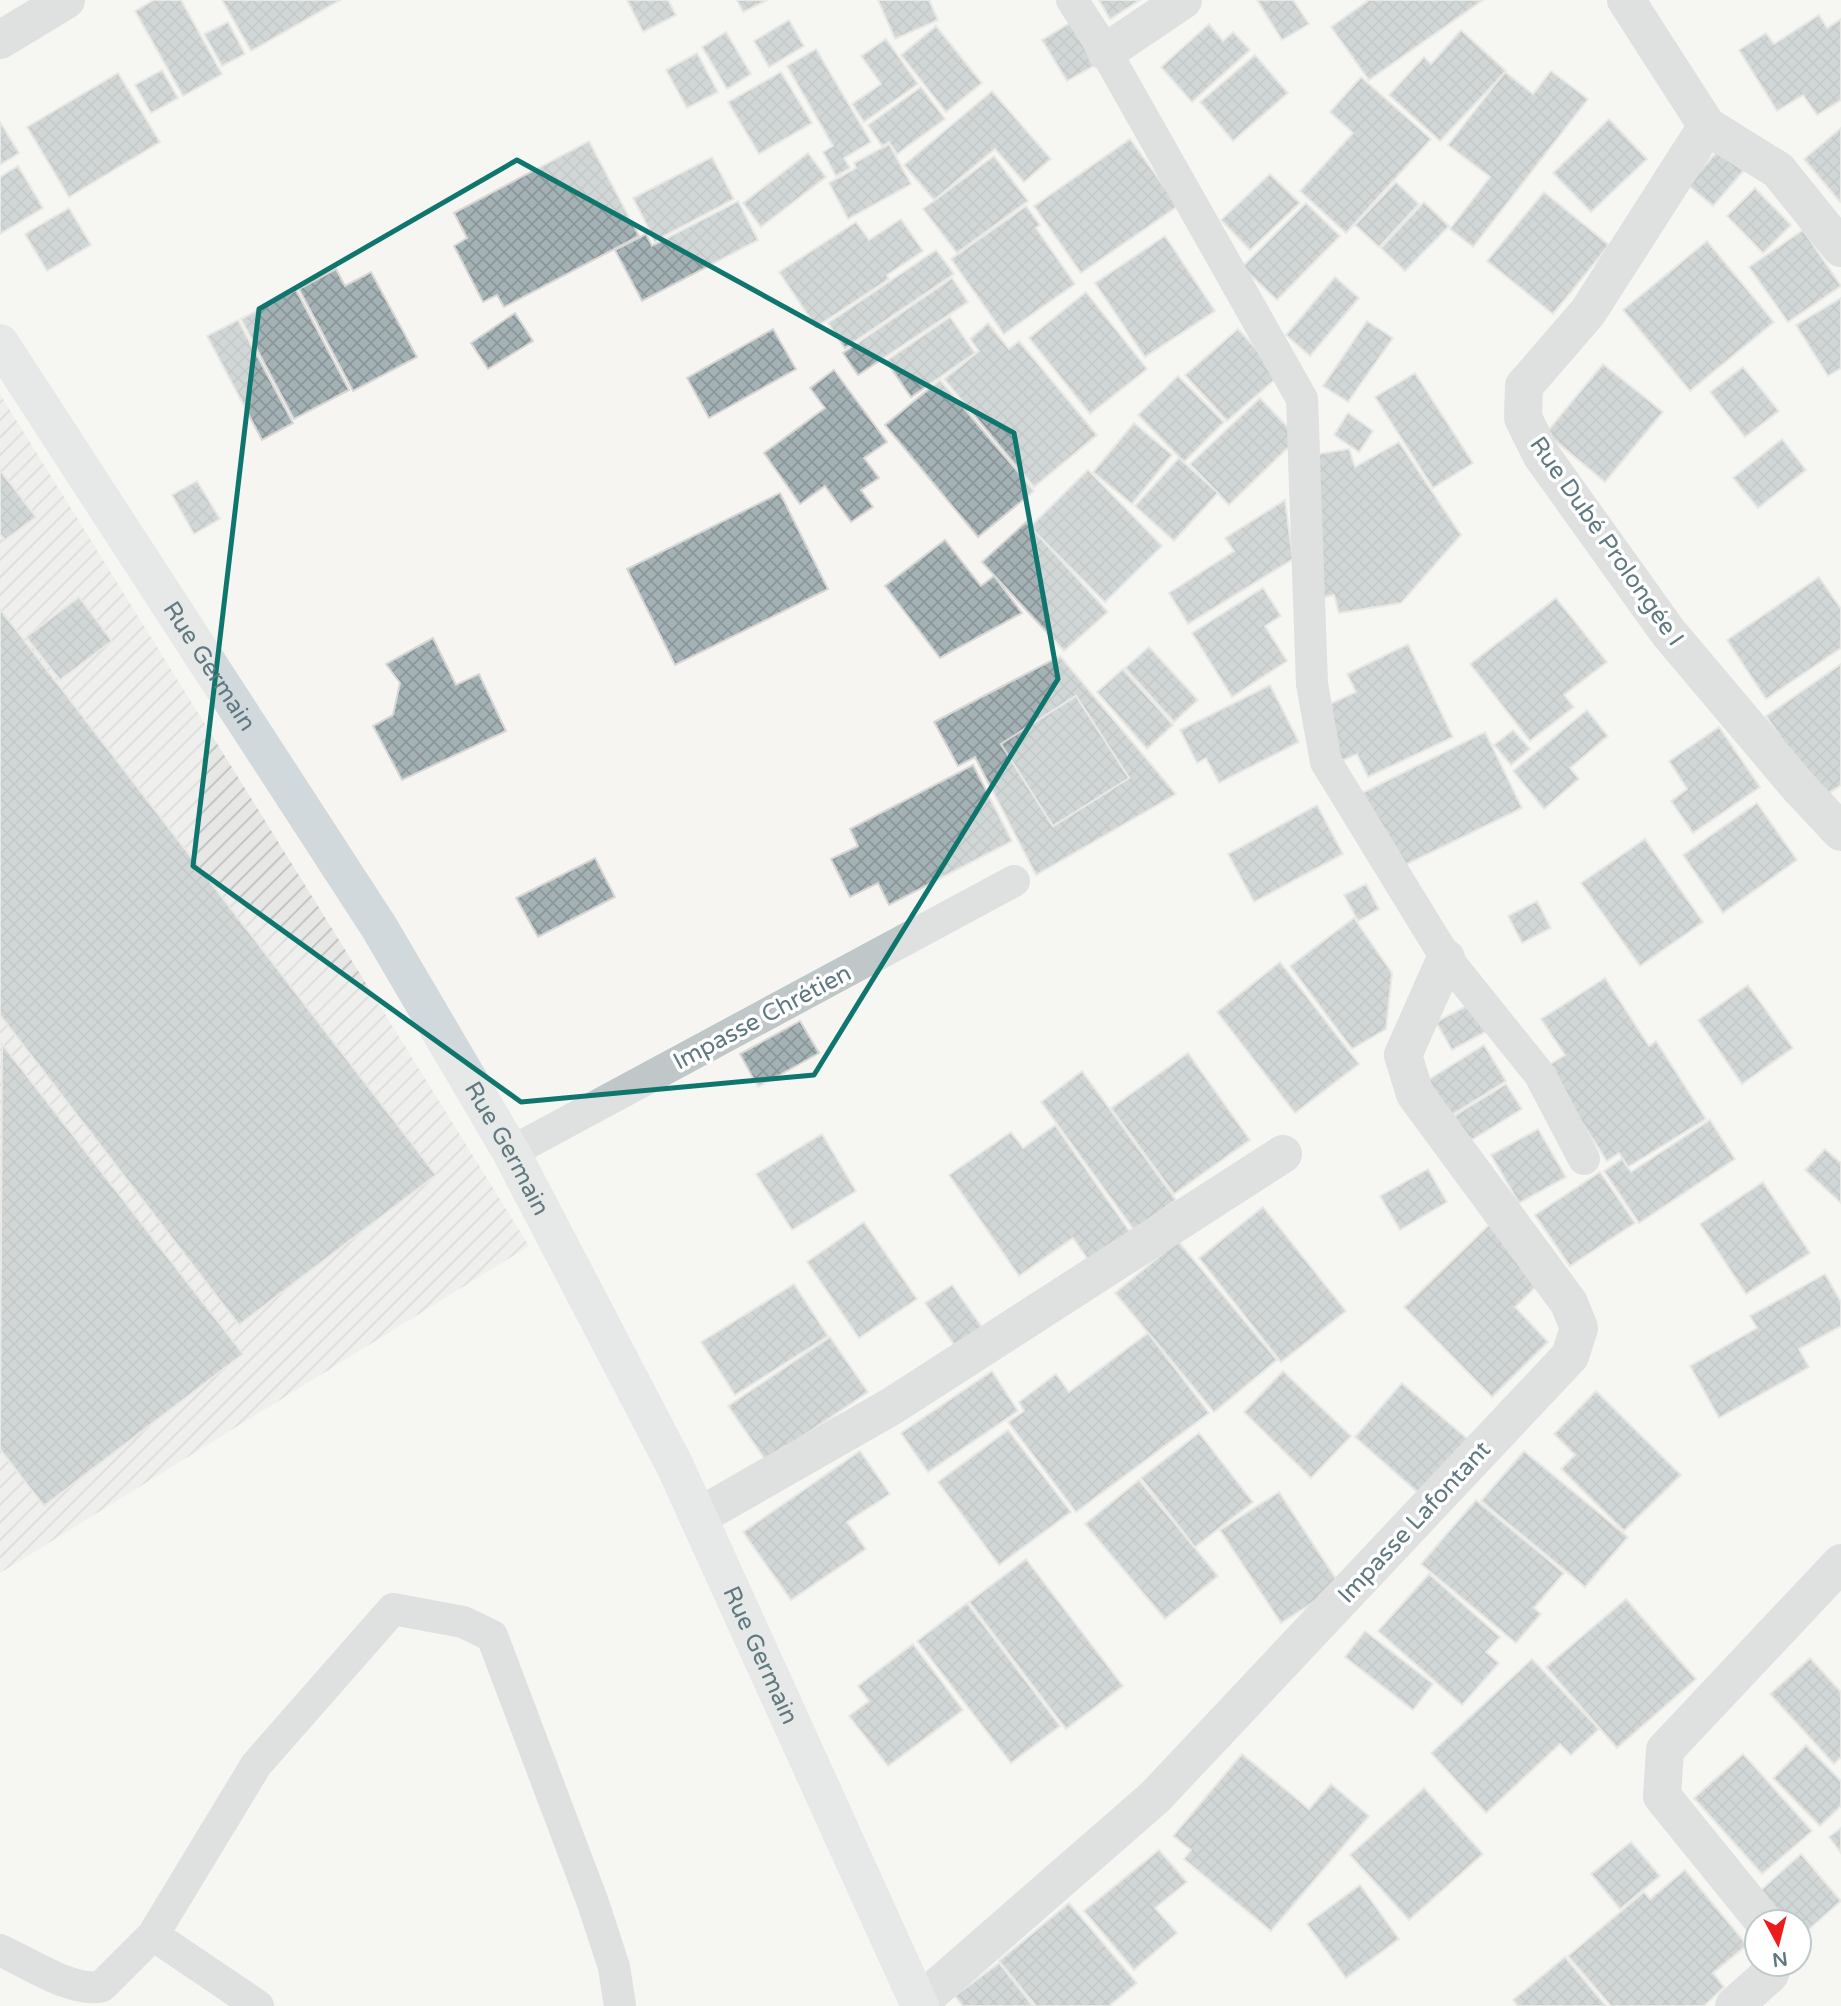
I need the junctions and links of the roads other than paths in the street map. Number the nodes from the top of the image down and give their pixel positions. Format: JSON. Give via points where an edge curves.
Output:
{"nodes":[{"id":1,"x":66,"y":0,"type":"edge"},
{"id":2,"x":1072,"y":0,"type":"edge"},
{"id":3,"x":1184,"y":0,"type":"edge"},
{"id":4,"x":1626,"y":0,"type":"edge"},
{"id":5,"x":0,"y":40,"type":"edge"},
{"id":6,"x":1106,"y":51,"type":"junction"},
{"id":7,"x":1707,"y":126,"type":"junction"},
{"id":8,"x":1841,"y":248,"type":"edge"},
{"id":9,"x":0,"y":343,"type":"edge"},
{"id":10,"x":1841,"y":832,"type":"edge"},
{"id":11,"x":1014,"y":881,"type":"dead end"},
{"id":12,"x":1446,"y":958,"type":"junction"},
{"id":13,"x":511,"y":1152,"type":"junction"},
{"id":14,"x":1283,"y":1154,"type":"dead end"},
{"id":15,"x":1584,"y":1159,"type":"dead end"},
{"id":16,"x":698,"y":1517,"type":"junction"},
{"id":17,"x":1841,"y":1563,"type":"edge"},
{"id":18,"x":1753,"y":1908,"type":"edge"},
{"id":19,"x":153,"y":1935,"type":"junction"},
{"id":20,"x":0,"y":1950,"type":"edge"},
{"id":21,"x":1763,"y":1978,"type":"edge"},
{"id":22,"x":920,"y":2004,"type":"edge"},
{"id":23,"x":258,"y":2006,"type":"edge"},
{"id":24,"x":620,"y":2006,"type":"edge"},
{"id":25,"x":1734,"y":2006,"type":"edge"}],
"edges":[{"from":1,"to":5,"type":"street"},
{"from":2,"to":6,"type":"lane"},
{"from":3,"to":6,"type":"street"},
{"from":4,"to":7,"type":"street"},
{"from":6,"to":12,"type":"lane","via":[[1302,399],[1312,684],[1326,762]]},
{"from":7,"to":8,"type":"street","via":[[1778,170]]},
{"from":7,"to":10,"type":"street","name":"Rue Dubé Prolongée I","via":[[1588,312],[1524,386],[1523,418],[1542,456],[1668,632]]},
{"from":9,"to":13,"type":"street","name":"Rue Germain","via":[[379,927]]},
{"from":11,"to":13,"type":"lane","name":"Impasse Chrétien"},
{"from":12,"to":15,"type":"lane","via":[[1540,1075]]},
{"from":12,"to":22,"type":"street","name":"Impasse Lafontant","via":[[1403,1055],[1415,1094],[1569,1303],[1578,1328],[1570,1356],[1155,1797]]},
{"from":13,"to":16,"type":"street","name":"Rue Germain"},
{"from":14,"to":16,"type":"street","via":[[892,1406]]},
{"from":16,"to":22,"type":"street","name":"Rue Germain"},
{"from":17,"to":18,"type":"street","via":[[1665,1750],[1662,1796]]},
{"from":19,"to":20,"type":"lane","via":[[102,1986],[93,1989],[74,1985]]},
{"from":19,"to":23,"type":"lane"},
{"from":19,"to":24,"type":"lane","via":[[256,1765],[393,1609],[463,1622],[492,1636],[593,1903],[614,1967]]},
{"from":21,"to":25,"type":"street"}]}
